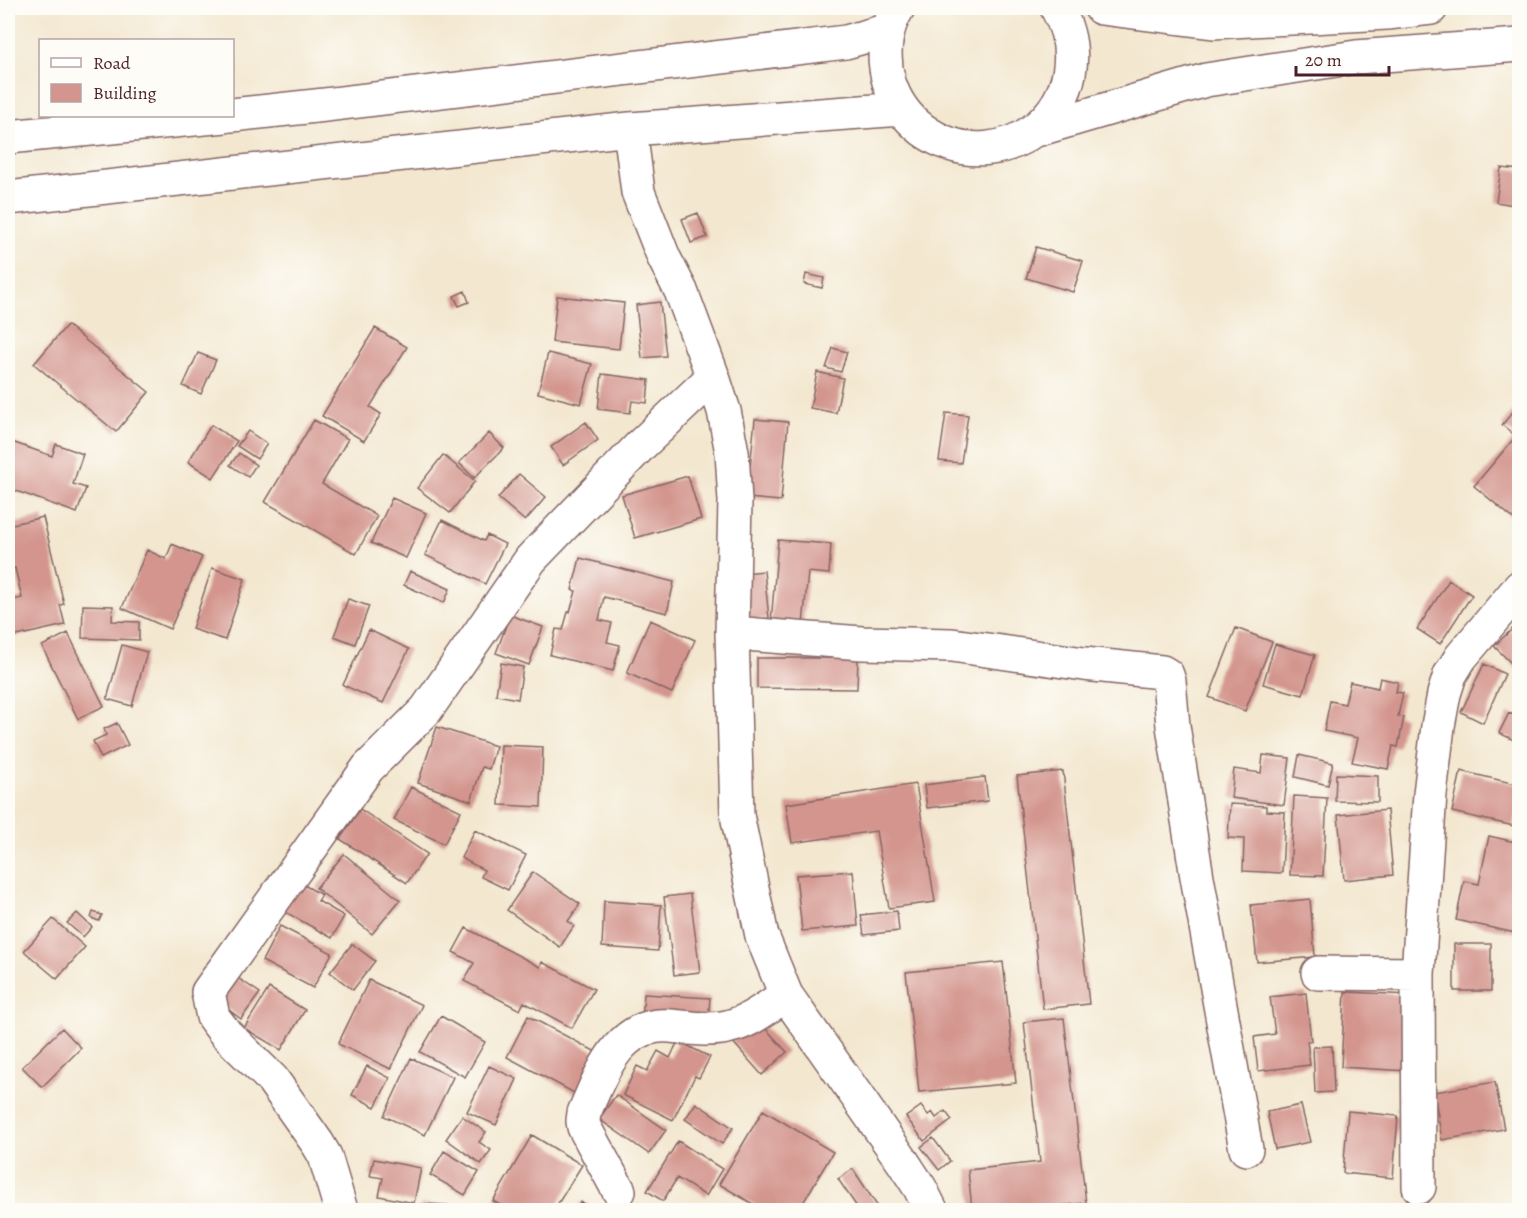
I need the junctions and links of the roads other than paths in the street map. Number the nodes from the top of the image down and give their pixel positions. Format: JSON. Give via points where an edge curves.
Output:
{"nodes":[{"id":1,"x":1058,"y":8,"type":"edge"},
{"id":2,"x":1101,"y":8,"type":"edge"},
{"id":3,"x":1431,"y":8,"type":"edge"},
{"id":4,"x":893,"y":19,"type":"edge"},
{"id":5,"x":1520,"y":45,"type":"edge"},
{"id":6,"x":902,"y":109,"type":"junction"},
{"id":7,"x":234,"y":115,"type":"edge"},
{"id":8,"x":215,"y":117,"type":"edge"},
{"id":9,"x":630,"y":129,"type":"junction"},
{"id":10,"x":1033,"y":131,"type":"junction"},
{"id":11,"x":8,"y":137,"type":"edge"},
{"id":12,"x":8,"y":198,"type":"edge"},
{"id":13,"x":713,"y":377,"type":"junction"},
{"id":14,"x":1520,"y":587,"type":"edge"},
{"id":15,"x":732,"y":633,"type":"junction"},
{"id":16,"x":1318,"y":973,"type":"dead end"},
{"id":17,"x":1418,"y":974,"type":"junction"},
{"id":18,"x":786,"y":994,"type":"junction"},
{"id":19,"x":1246,"y":1149,"type":"dead end"},
{"id":20,"x":1419,"y":1187,"type":"dead end"},
{"id":21,"x":620,"y":1191,"type":"dead end"},
{"id":22,"x":341,"y":1210,"type":"edge"},
{"id":23,"x":931,"y":1210,"type":"edge"}],
"edges":[{"from":1,"to":10,"type":"street","via":[[1070,40],[1072,61],[1068,81],[1060,101]]},
{"from":2,"to":3,"type":"street","via":[[1213,22]]},
{"from":4,"to":6,"type":"street","via":[[884,50],[886,71]]},
{"from":4,"to":7,"type":"street","via":[[846,42]]},
{"from":5,"to":10,"type":"street","via":[[1356,57],[1206,80]]},
{"from":6,"to":9,"type":"street"},
{"from":6,"to":10,"type":"street","via":[[933,137],[952,145],[994,147]]},
{"from":8,"to":11,"type":"street"},
{"from":9,"to":12,"type":"street"},
{"from":9,"to":13,"type":"street","via":[[638,192]]},
{"from":13,"to":15,"type":"street","via":[[732,452]]},
{"from":13,"to":22,"type":"street","via":[[640,445],[531,559],[426,710],[368,768],[208,992],[219,1026],[272,1080],[318,1144]]},
{"from":14,"to":17,"type":"street","via":[[1461,657],[1444,694],[1430,794]]},
{"from":15,"to":18,"type":"street","via":[[737,815],[762,936]]},
{"from":15,"to":19,"type":"street","via":[[952,645],[1167,675],[1197,877]]},
{"from":16,"to":17,"type":"street"},
{"from":17,"to":20,"type":"street"},
{"from":18,"to":21,"type":"street","via":[[735,1025],[713,1029],[645,1029],[629,1037],[610,1057],[583,1120]]},
{"from":18,"to":23,"type":"street","via":[[903,1162]]}]}
